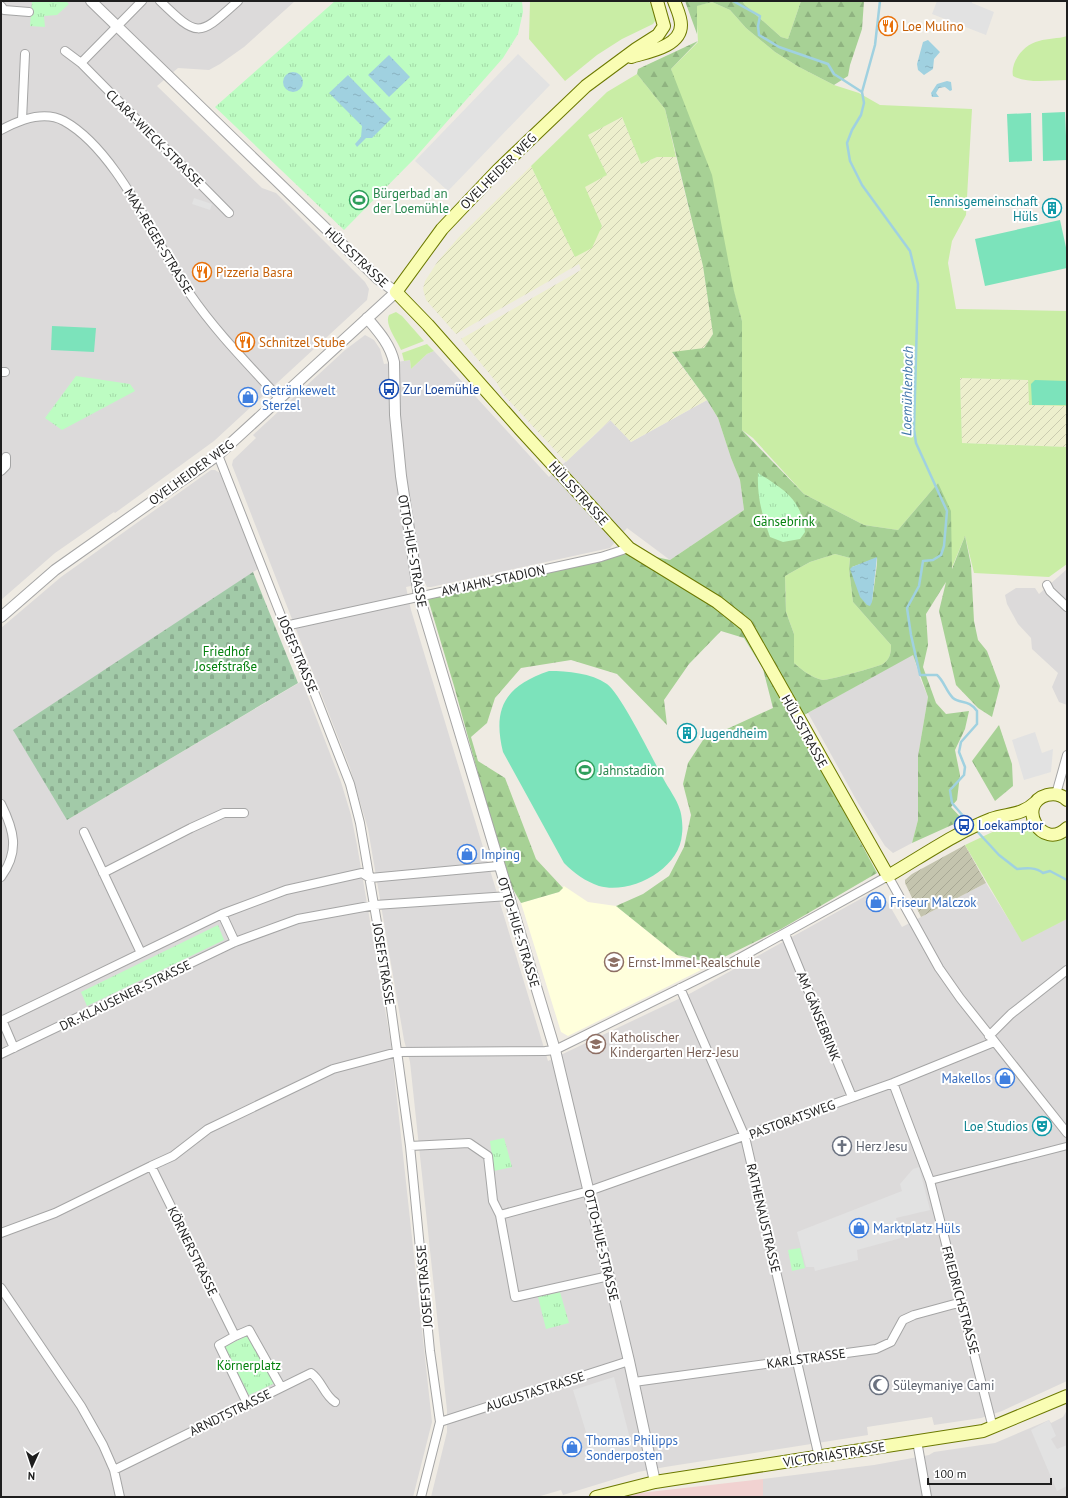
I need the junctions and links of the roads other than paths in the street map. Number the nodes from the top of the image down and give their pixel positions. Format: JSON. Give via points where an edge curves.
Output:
{"nodes":[{"id":1,"x":91,"y":1,"type":"edge"},
{"id":2,"x":142,"y":1,"type":"edge"},
{"id":3,"x":160,"y":1,"type":"edge"},
{"id":4,"x":238,"y":1,"type":"edge"},
{"id":5,"x":657,"y":1,"type":"edge"},
{"id":6,"x":674,"y":1,"type":"edge"},
{"id":7,"x":1,"y":6,"type":"edge"},
{"id":8,"x":29,"y":12,"type":"dead end"},
{"id":9,"x":118,"y":26,"type":"junction"},
{"id":10,"x":65,"y":50,"type":"dead end"},
{"id":11,"x":25,"y":54,"type":"dead end"},
{"id":12,"x":623,"y":60,"type":"junction"},
{"id":13,"x":81,"y":63,"type":"junction"},
{"id":14,"x":22,"y":120,"type":"junction"},
{"id":15,"x":1,"y":130,"type":"edge"},
{"id":16,"x":229,"y":213,"type":"dead end"},
{"id":17,"x":396,"y":292,"type":"junction"},
{"id":18,"x":367,"y":318,"type":"junction"},
{"id":19,"x":279,"y":398,"type":"junction"},
{"id":20,"x":218,"y":455,"type":"junction"},
{"id":21,"x":6,"y":457,"type":"dead end"},
{"id":22,"x":1,"y":471,"type":"edge"},
{"id":23,"x":629,"y":548,"type":"junction"},
{"id":24,"x":1047,"y":585,"type":"dead end"},
{"id":25,"x":419,"y":596,"type":"junction"},
{"id":26,"x":1067,"y":607,"type":"edge"},
{"id":27,"x":1,"y":617,"type":"edge"},
{"id":28,"x":285,"y":626,"type":"junction"},
{"id":29,"x":1067,"y":755,"type":"edge"},
{"id":30,"x":1062,"y":797,"type":"edge"},
{"id":31,"x":1036,"y":802,"type":"junction"},
{"id":32,"x":1,"y":804,"type":"edge"},
{"id":33,"x":1022,"y":812,"type":"junction"},
{"id":34,"x":244,"y":813,"type":"dead end"},
{"id":35,"x":1033,"y":819,"type":"junction"},
{"id":36,"x":1066,"y":829,"type":"edge"},
{"id":37,"x":84,"y":832,"type":"dead end"},
{"id":38,"x":499,"y":866,"type":"junction"},
{"id":39,"x":103,"y":873,"type":"junction"},
{"id":40,"x":888,"y":876,"type":"junction"},
{"id":41,"x":1,"y":877,"type":"edge"},
{"id":42,"x":370,"y":878,"type":"junction"},
{"id":43,"x":509,"y":896,"type":"junction"},
{"id":44,"x":375,"y":905,"type":"junction"},
{"id":45,"x":222,"y":914,"type":"junction"},
{"id":46,"x":785,"y":934,"type":"junction"},
{"id":47,"x":235,"y":942,"type":"junction"},
{"id":48,"x":141,"y":953,"type":"junction"},
{"id":49,"x":1067,"y":970,"type":"edge"},
{"id":50,"x":680,"y":988,"type":"junction"},
{"id":51,"x":2,"y":1020,"type":"edge"},
{"id":52,"x":992,"y":1039,"type":"junction"},
{"id":53,"x":14,"y":1048,"type":"junction"},
{"id":54,"x":555,"y":1050,"type":"junction"},
{"id":55,"x":397,"y":1052,"type":"junction"},
{"id":56,"x":1,"y":1054,"type":"edge"},
{"id":57,"x":893,"y":1083,"type":"junction"},
{"id":58,"x":852,"y":1098,"type":"junction"},
{"id":59,"x":1067,"y":1133,"type":"edge"},
{"id":60,"x":745,"y":1137,"type":"junction"},
{"id":61,"x":410,"y":1146,"type":"junction"},
{"id":62,"x":1067,"y":1146,"type":"edge"},
{"id":63,"x":151,"y":1166,"type":"junction"},
{"id":64,"x":930,"y":1181,"type":"junction"},
{"id":65,"x":589,"y":1192,"type":"junction"},
{"id":66,"x":500,"y":1215,"type":"junction"},
{"id":67,"x":1,"y":1233,"type":"edge"},
{"id":68,"x":610,"y":1276,"type":"junction"},
{"id":69,"x":1,"y":1288,"type":"edge"},
{"id":70,"x":962,"y":1302,"type":"junction"},
{"id":71,"x":235,"y":1336,"type":"junction"},
{"id":72,"x":797,"y":1359,"type":"junction"},
{"id":73,"x":629,"y":1361,"type":"junction"},
{"id":74,"x":634,"y":1382,"type":"junction"},
{"id":75,"x":282,"y":1387,"type":"junction"},
{"id":76,"x":1067,"y":1396,"type":"edge"},
{"id":77,"x":335,"y":1402,"type":"dead end"},
{"id":78,"x":247,"y":1403,"type":"junction"},
{"id":79,"x":440,"y":1422,"type":"junction"},
{"id":80,"x":993,"y":1428,"type":"junction"},
{"id":81,"x":917,"y":1441,"type":"junction"},
{"id":82,"x":819,"y":1457,"type":"junction"},
{"id":83,"x":114,"y":1470,"type":"junction"},
{"id":84,"x":655,"y":1482,"type":"junction"},
{"id":85,"x":120,"y":1497,"type":"edge"},
{"id":86,"x":421,"y":1497,"type":"edge"},
{"id":87,"x":596,"y":1497,"type":"edge"},
{"id":88,"x":927,"y":1497,"type":"edge"}],
"edges":[{"from":1,"to":9,"type":"street","name":"HÜLSSTRASSE"},
{"from":2,"to":9,"type":"street"},
{"from":3,"to":4,"type":"street","via":[[183,23],[199,29],[214,23]]},
{"from":5,"to":12,"type":"main road","via":[[663,18],[662,30]]},
{"from":6,"to":12,"type":"main road","via":[[681,25],[678,36],[670,43]]},
{"from":7,"to":8,"type":"street","via":[[4,10]]},
{"from":9,"to":13,"type":"street"},
{"from":9,"to":17,"type":"street","name":"HÜLSSTRASSE","via":[[378,279]]},
{"from":10,"to":13,"type":"street","name":"CLARA-WIECK-STRASSE"},
{"from":11,"to":14,"type":"street"},
{"from":12,"to":17,"type":"main road","name":"OVELHEIDER WEG","via":[[580,91],[467,202],[442,229]]},
{"from":13,"to":16,"type":"street","name":"CLARA-WIECK-STRASSE"},
{"from":14,"to":15,"type":"street","name":"MAX-REGER-STRASSE"},
{"from":14,"to":19,"type":"street","name":"MAX-REGER-STRASSE","via":[[42,116],[63,120],[82,132],[97,147],[124,183],[190,294],[222,336]]},
{"from":17,"to":18,"type":"street","name":"OVELHEIDER WEG"},
{"from":17,"to":23,"type":"main road","name":"HÜLSSTRASSE"},
{"from":18,"to":19,"type":"street","name":"OVELHEIDER WEG"},
{"from":18,"to":25,"type":"street","name":"OTTO-HUE-STRASSE","via":[[383,337],[394,362],[395,415],[401,476]]},
{"from":19,"to":20,"type":"street","name":"OVELHEIDER WEG"},
{"from":20,"to":27,"type":"street","name":"OVELHEIDER WEG","via":[[55,570]]},
{"from":20,"to":28,"type":"street","name":"JOSEFSTRASSE"},
{"from":21,"to":22,"type":"street","via":[[6,466]]},
{"from":23,"to":25,"type":"street","name":"AM JAHN-STADION"},
{"from":23,"to":40,"type":"main road","name":"HÜLSSTRASSE","via":[[717,602],[746,626]]},
{"from":24,"to":26,"type":"street"},
{"from":25,"to":28,"type":"street","name":"AM JAHN-STADION"},
{"from":25,"to":38,"type":"street","name":"OTTO-HUE-STRASSE"},
{"from":28,"to":42,"type":"street","name":"JOSEFSTRASSE","via":[[309,679],[350,784]]},
{"from":29,"to":30,"type":"street"},
{"from":30,"to":31,"type":"main road","via":[[1045,795]]},
{"from":31,"to":33,"type":"main road"},
{"from":31,"to":35,"type":"main road"},
{"from":32,"to":41,"type":"street","via":[[10,822],[14,843],[8,867]]},
{"from":33,"to":35,"type":"main road"},
{"from":33,"to":40,"type":"main road","via":[[983,823]]},
{"from":34,"to":39,"type":"street","via":[[224,813]]},
{"from":35,"to":36,"type":"main road","via":[[1038,828],[1046,833],[1056,834]]},
{"from":37,"to":39,"type":"street"},
{"from":38,"to":42,"type":"street"},
{"from":38,"to":43,"type":"street","name":"OTTO-HUE-STRASSE"},
{"from":39,"to":48,"type":"street"},
{"from":40,"to":46,"type":"street"},
{"from":40,"to":52,"type":"street","name":"HÜLSSTRASSE","via":[[939,968]]},
{"from":42,"to":44,"type":"street","name":"JOSEFSTRASSE"},
{"from":42,"to":45,"type":"street","via":[[362,873],[286,890]]},
{"from":43,"to":44,"type":"street","name":"DR.-KLAUSENER-STRASSE"},
{"from":43,"to":54,"type":"street","name":"OTTO-HUE-STRASSE"},
{"from":44,"to":47,"type":"street","name":"DR.-KLAUSENER-STRASSE","via":[[298,919]]},
{"from":44,"to":55,"type":"street","name":"JOSEFSTRASSE"},
{"from":45,"to":47,"type":"street"},
{"from":45,"to":48,"type":"street"},
{"from":46,"to":50,"type":"street"},
{"from":46,"to":58,"type":"street","name":"AM GÄNSEBRINK"},
{"from":47,"to":53,"type":"street","name":"DR.-KLAUSENER-STRASSE"},
{"from":48,"to":51,"type":"street"},
{"from":49,"to":52,"type":"street","via":[[1011,1014]]},
{"from":50,"to":54,"type":"street"},
{"from":50,"to":60,"type":"street","name":"RATHENAUSTRASSE"},
{"from":51,"to":53,"type":"street"},
{"from":52,"to":57,"type":"street","name":"PASTORATSWEG"},
{"from":52,"to":59,"type":"street","name":"HÜLSSTRASSE"},
{"from":53,"to":56,"type":"street","name":"DR.-KLAUSENER-STRASSE"},
{"from":54,"to":55,"type":"street"},
{"from":54,"to":65,"type":"street","name":"OTTO-HUE-STRASSE"},
{"from":55,"to":61,"type":"street","name":"JOSEFSTRASSE"},
{"from":55,"to":63,"type":"street","via":[[333,1069],[208,1129],[173,1156]]},
{"from":57,"to":58,"type":"street","name":"PASTORATSWEG"},
{"from":57,"to":64,"type":"street","name":"FRIEDRICHSTRASSE"},
{"from":58,"to":60,"type":"street","name":"PASTORATSWEG"},
{"from":60,"to":65,"type":"street","name":"PASTORATSWEG"},
{"from":60,"to":72,"type":"street","name":"RATHENAUSTRASSE"},
{"from":61,"to":66,"type":"street","via":[[469,1143],[488,1156],[493,1200]]},
{"from":61,"to":79,"type":"street","name":"JOSEFSTRASSE","via":[[430,1351]]},
{"from":62,"to":64,"type":"street"},
{"from":63,"to":67,"type":"street","via":[[55,1213]]},
{"from":63,"to":71,"type":"street","name":"KÖRNERSTRASSE"},
{"from":64,"to":70,"type":"street","name":"FRIEDRICHSTRASSE"},
{"from":65,"to":66,"type":"street","name":"PASTORATSWEG"},
{"from":65,"to":68,"type":"street","name":"OTTO-HUE-STRASSE"},
{"from":66,"to":68,"type":"street","via":[[515,1297]]},
{"from":68,"to":73,"type":"street","name":"OTTO-HUE-STRASSE"},
{"from":69,"to":83,"type":"street","via":[[81,1406]]},
{"from":70,"to":72,"type":"street","name":"KARLSTRASSE","via":[[903,1320],[891,1342],[876,1349]]},
{"from":70,"to":80,"type":"street","name":"FRIEDRICHSTRASSE"},
{"from":71,"to":75,"type":"street","via":[[250,1330]]},
{"from":71,"to":78,"type":"street","via":[[219,1345]]},
{"from":72,"to":74,"type":"street","name":"KARLSTRASSE"},
{"from":72,"to":82,"type":"street","name":"RATHENAUSTRASSE"},
{"from":73,"to":74,"type":"street","name":"OTTO-HUE-STRASSE"},
{"from":73,"to":79,"type":"street","name":"AUGUSTASTRASSE"},
{"from":74,"to":84,"type":"street","name":"OTTO-HUE-STRASSE"},
{"from":75,"to":77,"type":"street","name":"ARNDTSTRASSE","via":[[311,1373],[318,1379],[329,1398]]},
{"from":75,"to":78,"type":"street","name":"ARNDTSTRASSE"},
{"from":76,"to":80,"type":"main road","name":"VICTORIASTRASSE"},
{"from":78,"to":83,"type":"street","name":"ARNDTSTRASSE"},
{"from":79,"to":86,"type":"street","name":"JOSEFSTRASSE"},
{"from":80,"to":81,"type":"main road","name":"VICTORIASTRASSE"},
{"from":81,"to":82,"type":"main road","name":"VICTORIASTRASSE"},
{"from":81,"to":88,"type":"street"},
{"from":82,"to":84,"type":"main road","name":"VICTORIASTRASSE"},
{"from":83,"to":85,"type":"street"},
{"from":84,"to":87,"type":"main road","name":"VICTORIASTRASSE"}]}
